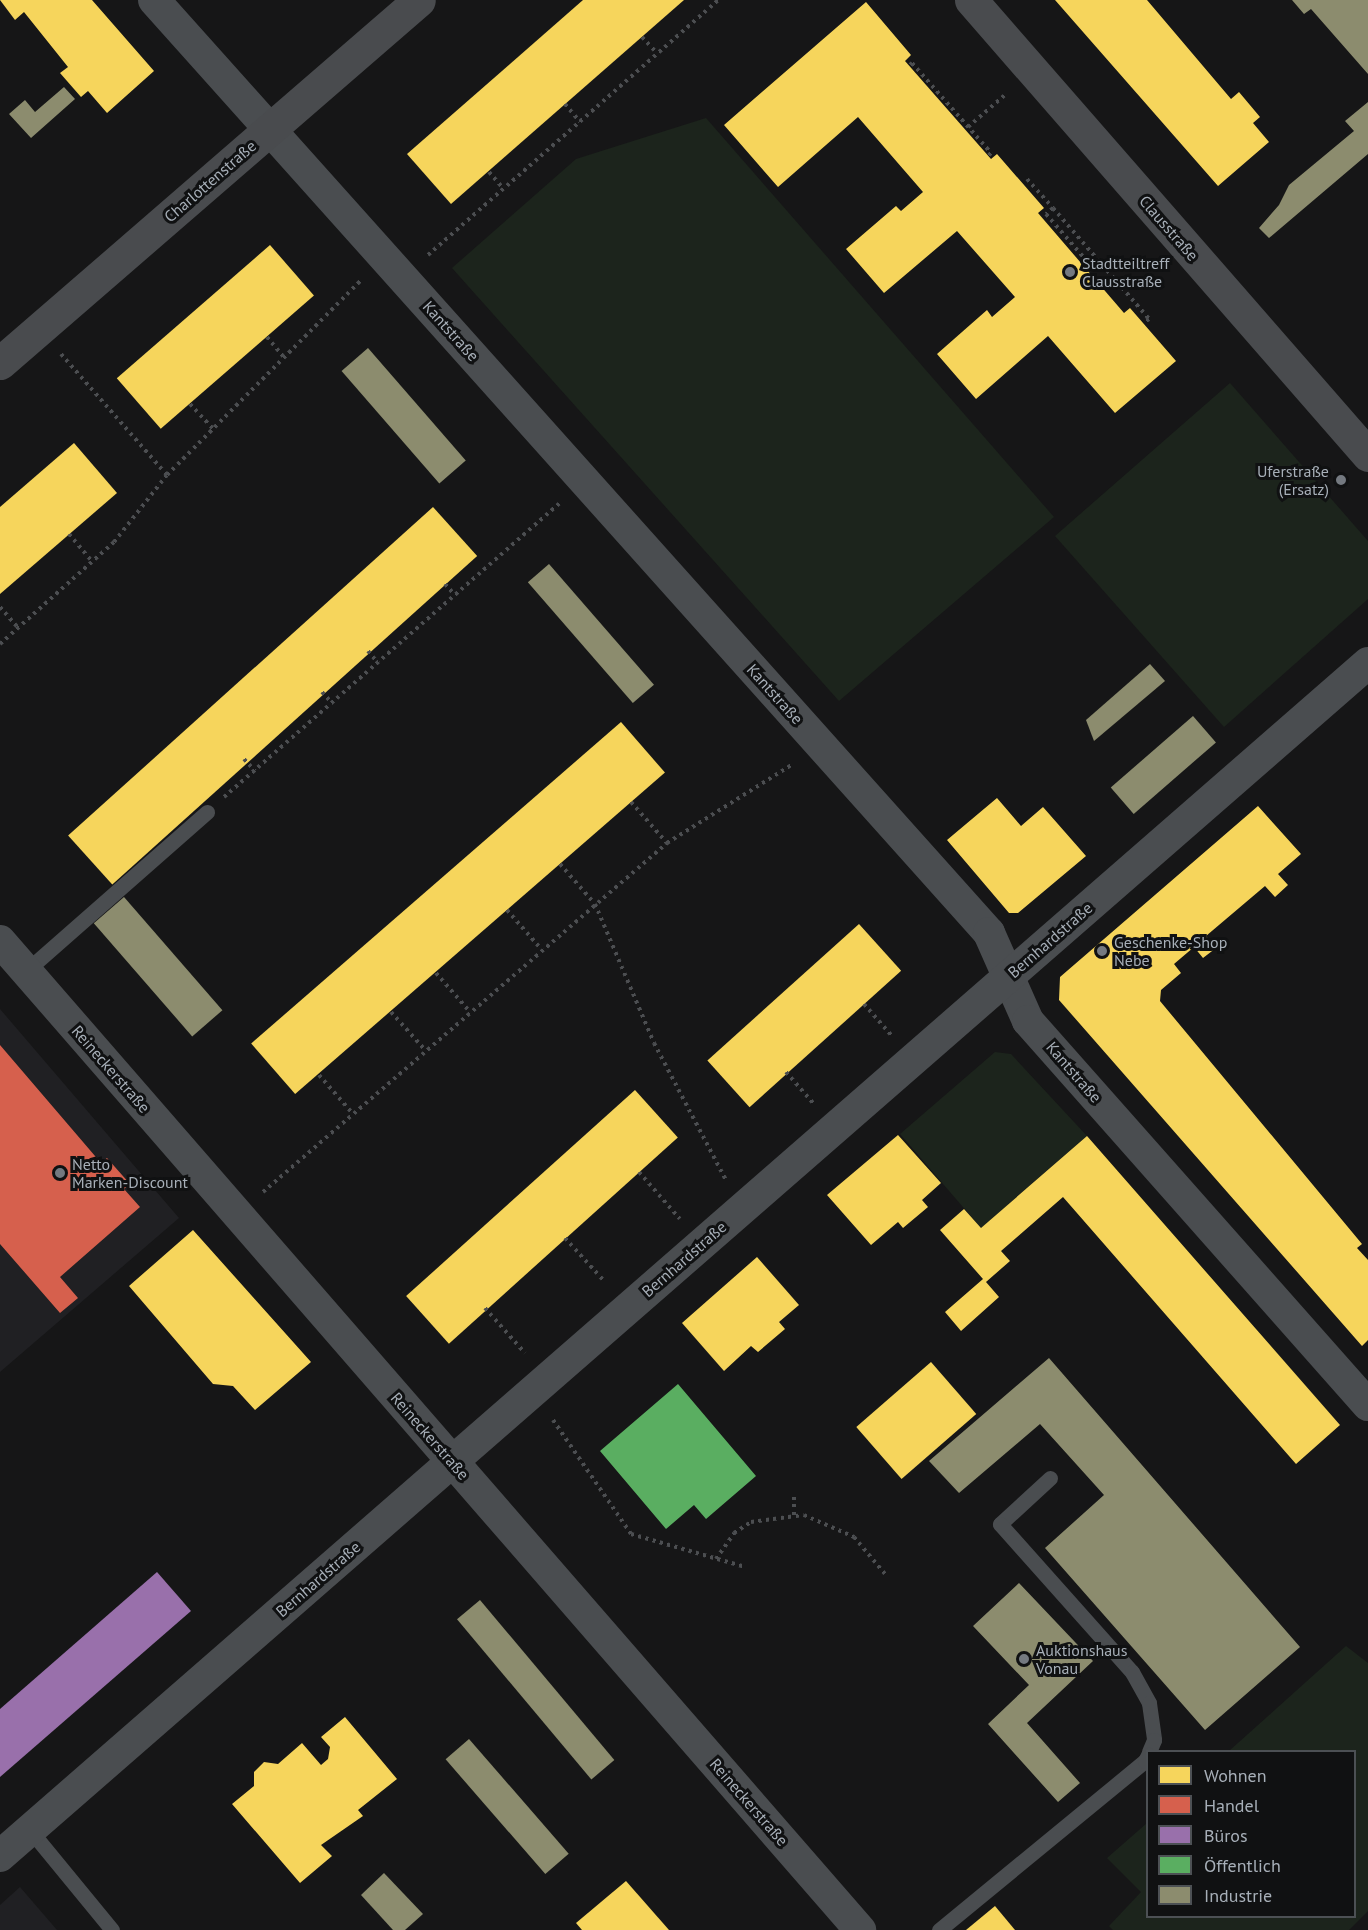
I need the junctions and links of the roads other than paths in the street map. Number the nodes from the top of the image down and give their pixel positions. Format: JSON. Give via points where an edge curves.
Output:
{"nodes":[{"id":1,"x":154,"y":0,"type":"edge"},
{"id":2,"x":419,"y":0,"type":"edge"},
{"id":3,"x":971,"y":0,"type":"edge"},
{"id":4,"x":271,"y":129,"type":"junction"},
{"id":5,"x":0,"y":363,"type":"edge"},
{"id":6,"x":1368,"y":455,"type":"edge"},
{"id":7,"x":1368,"y":663,"type":"edge"},
{"id":8,"x":207,"y":812,"type":"road end"},
{"id":9,"x":0,"y":941,"type":"edge"},
{"id":10,"x":26,"y":971,"type":"junction"},
{"id":11,"x":1008,"y":977,"type":"junction"},
{"id":12,"x":1368,"y":1405,"type":"edge"},
{"id":13,"x":453,"y":1461,"type":"junction"},
{"id":14,"x":1050,"y":1478,"type":"dead end"},
{"id":15,"x":1149,"y":1750,"type":"edge"},
{"id":16,"x":1146,"y":1758,"type":"edge"},
{"id":17,"x":30,"y":1830,"type":"junction"},
{"id":18,"x":0,"y":1856,"type":"edge"},
{"id":19,"x":112,"y":1930,"type":"edge"},
{"id":20,"x":860,"y":1930,"type":"edge"},
{"id":21,"x":939,"y":1930,"type":"edge"}],
"edges":[{"from":1,"to":4,"type":"street","name":"Kantstraße"},
{"from":2,"to":4,"type":"main road","name":"Charlottenstraße"},
{"from":3,"to":6,"type":"main road","name":"Clausstraße"},
{"from":4,"to":5,"type":"main road","name":"Charlottenstraße"},
{"from":4,"to":11,"type":"street","name":"Kantstraße","via":[[988,933]]},
{"from":7,"to":11,"type":"street","name":"Bernhardstraße"},
{"from":8,"to":10,"type":"lane"},
{"from":9,"to":10,"type":"street","name":"Reineckerstraße"},
{"from":10,"to":13,"type":"street","name":"Reineckerstraße"},
{"from":11,"to":12,"type":"street","name":"Kantstraße","via":[[1028,1021]]},
{"from":11,"to":13,"type":"street","name":"Bernhardstraße"},
{"from":13,"to":17,"type":"street","name":"Bernhardstraße"},
{"from":13,"to":20,"type":"street","name":"Reineckerstraße"},
{"from":14,"to":15,"type":"lane","via":[[1000,1524],[1132,1672],[1149,1703],[1154,1740]]},
{"from":16,"to":21,"type":"lane"},
{"from":17,"to":18,"type":"street","name":"Bernhardstraße"},
{"from":17,"to":19,"type":"lane"}]}
